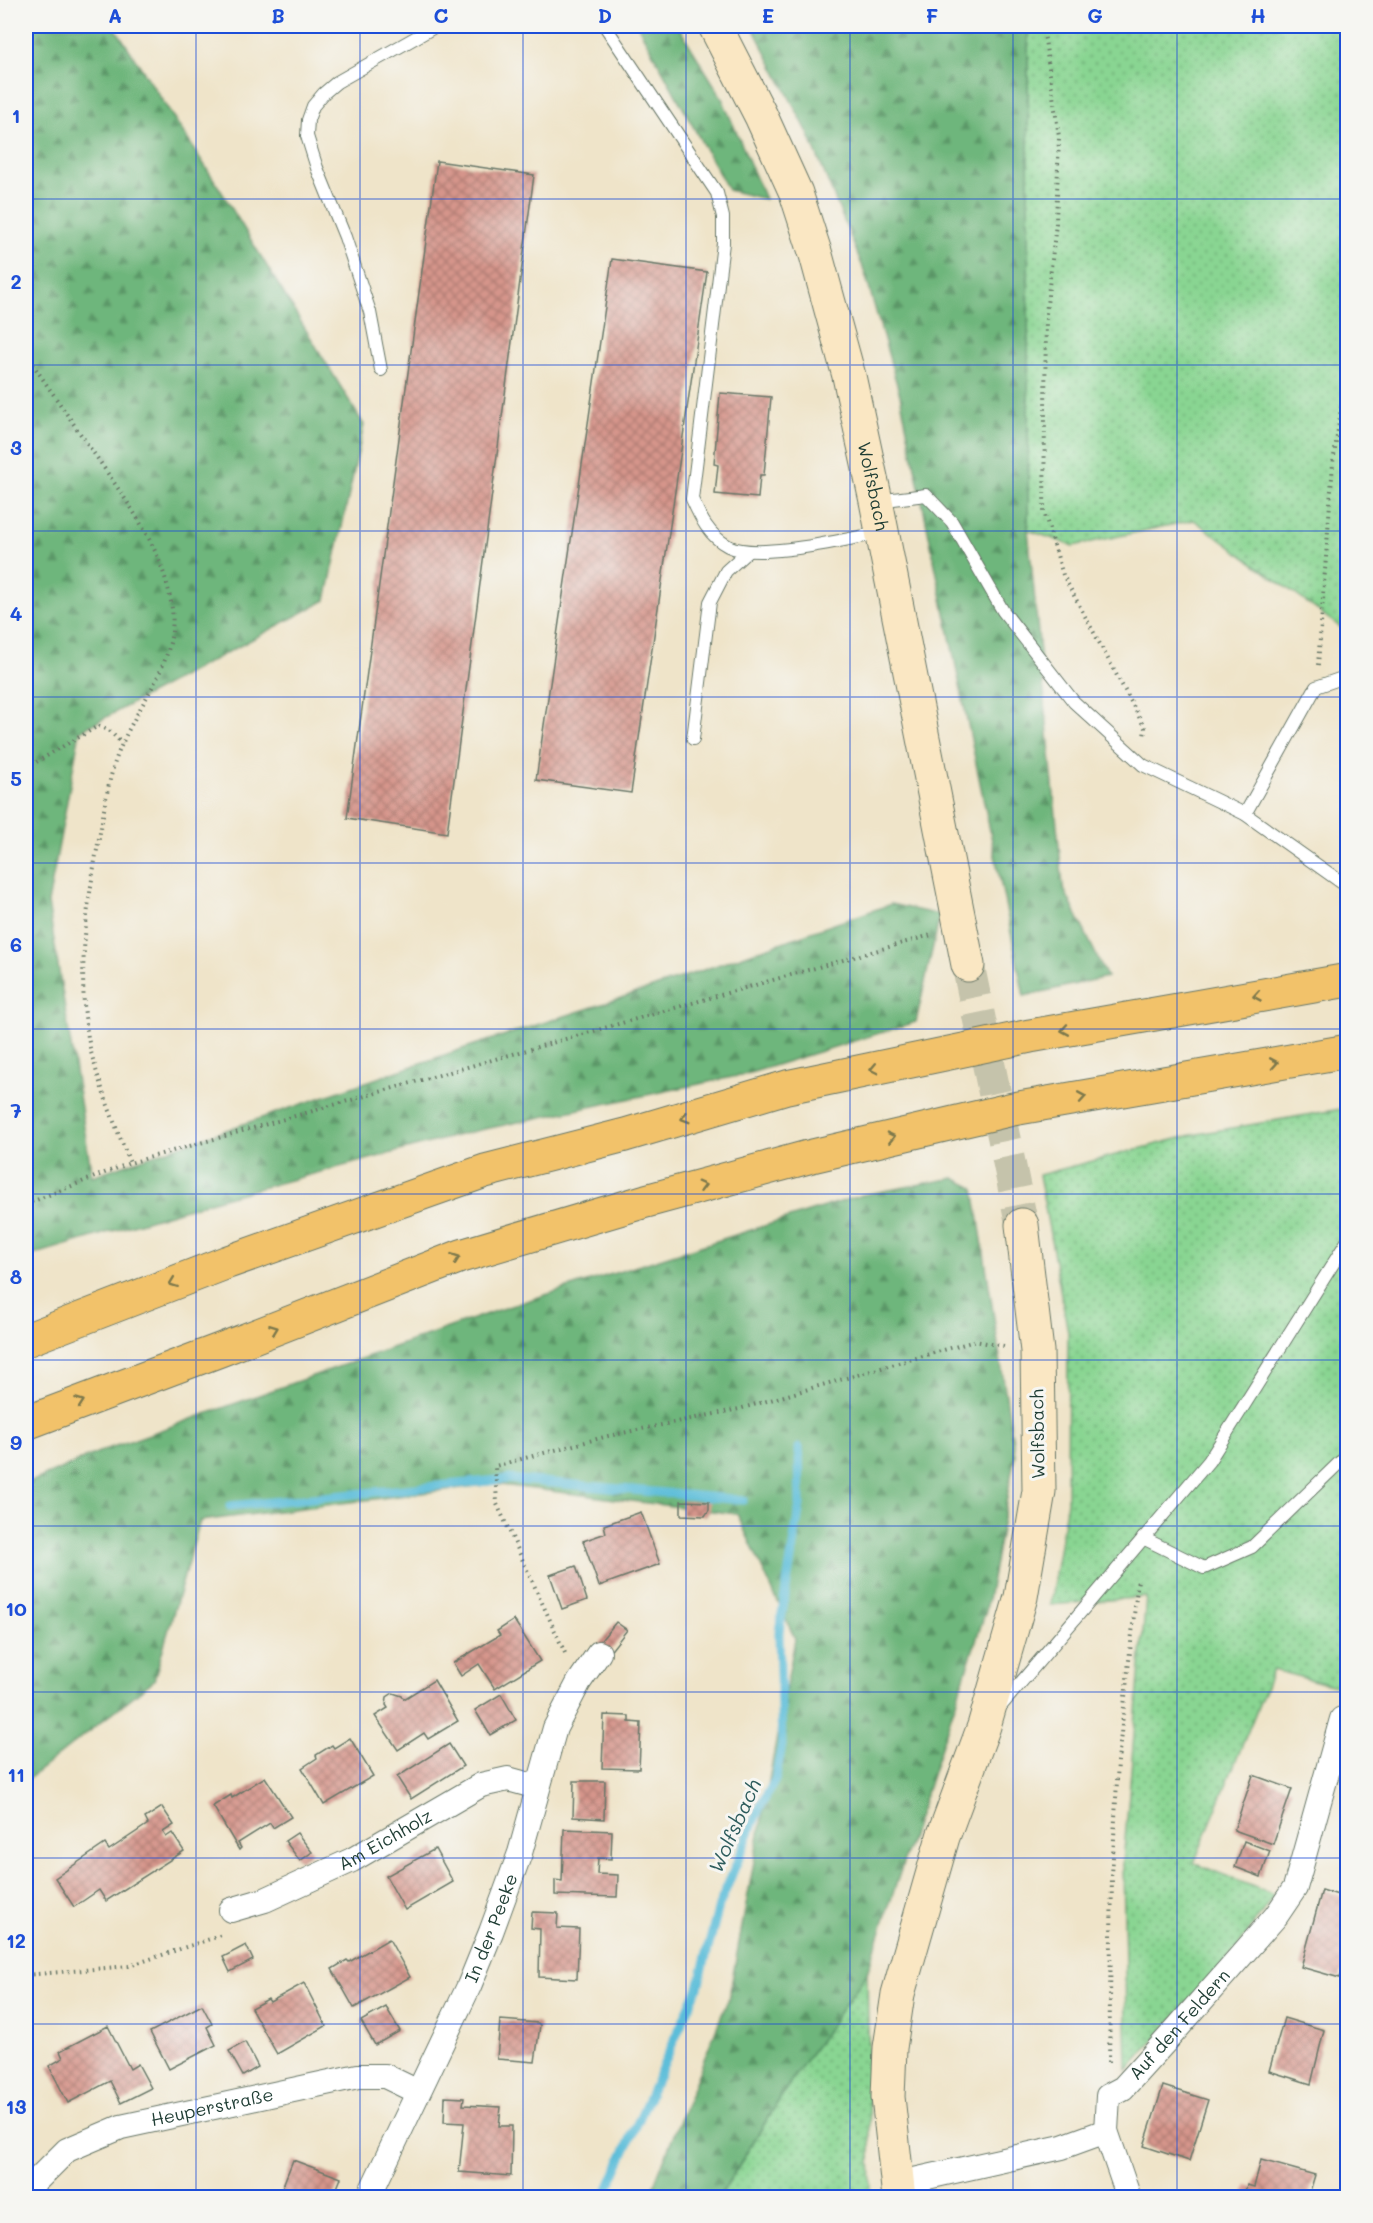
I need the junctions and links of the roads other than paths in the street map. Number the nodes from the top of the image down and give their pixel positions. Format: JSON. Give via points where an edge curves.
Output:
{"nodes":[{"id":1,"x":436,"y":26,"type":"edge"},
{"id":2,"x":605,"y":26,"type":"edge"},
{"id":3,"x":715,"y":26,"type":"edge"},
{"id":4,"x":381,"y":370,"type":"dead end"},
{"id":5,"x":876,"y":501,"type":"junction"},
{"id":6,"x":881,"y":533,"type":"junction"},
{"id":7,"x":748,"y":551,"type":"junction"},
{"id":8,"x":1347,"y":676,"type":"edge"},
{"id":9,"x":693,"y":739,"type":"dead end"},
{"id":10,"x":1245,"y":814,"type":"junction"},
{"id":11,"x":1347,"y":887,"type":"edge"},
{"id":12,"x":968,"y":965,"type":"tunnel mouth"},
{"id":13,"x":1347,"y":980,"type":"edge"},
{"id":14,"x":1339,"y":1052,"type":"edge"},
{"id":15,"x":1022,"y":1225,"type":"tunnel mouth"},
{"id":16,"x":1347,"y":1240,"type":"edge"},
{"id":17,"x":26,"y":1340,"type":"edge"},
{"id":18,"x":26,"y":1423,"type":"edge"},
{"id":19,"x":1347,"y":1457,"type":"edge"},
{"id":20,"x":1143,"y":1538,"type":"junction"},
{"id":21,"x":599,"y":1653,"type":"dead end"},
{"id":22,"x":1342,"y":1719,"type":"dead end"},
{"id":23,"x":984,"y":1726,"type":"junction"},
{"id":24,"x":537,"y":1787,"type":"junction"},
{"id":25,"x":239,"y":1907,"type":"road end"},
{"id":26,"x":418,"y":2092,"type":"junction"},
{"id":27,"x":1106,"y":2131,"type":"junction"},
{"id":28,"x":29,"y":2184,"type":"edge"},
{"id":29,"x":898,"y":2191,"type":"edge"},
{"id":30,"x":368,"y":2198,"type":"edge"},
{"id":31,"x":1129,"y":2198,"type":"edge"}],
"edges":[{"from":1,"to":4,"type":"lane","via":[[330,87],[313,106],[308,120],[307,135],[317,168],[370,312]]},
{"from":2,"to":7,"type":"lane","via":[[717,193],[723,243],[692,499],[713,534],[728,546]]},
{"from":3,"to":5,"type":"main road","name":"Wolfsbach","via":[[796,193],[849,376]]},
{"from":5,"to":6,"type":"main road","name":"Wolfsbach"},
{"from":5,"to":10,"type":"lane","via":[[926,495],[952,522],[1003,611],[1074,702],[1143,765]]},
{"from":6,"to":7,"type":"lane"},
{"from":6,"to":12,"type":"main road","name":"Wolfsbach"},
{"from":7,"to":9,"type":"lane","via":[[726,571],[710,602]]},
{"from":8,"to":10,"type":"lane","via":[[1316,687]]},
{"from":10,"to":11,"type":"lane"},
{"from":13,"to":17,"type":"highway","one_way":true,"via":[[1030,1036],[788,1088],[486,1171],[228,1262]]},
{"from":18,"to":14,"type":"highway","one_way":true,"via":[[461,1256],[646,1201],[808,1157],[1013,1109]]},
{"from":15,"to":23,"type":"main road","name":"Wolfsbach","via":[[1037,1351],[1039,1491],[1021,1597]]},
{"from":16,"to":20,"type":"lane","via":[[1209,1461]]},
{"from":19,"to":20,"type":"lane","via":[[1252,1547],[1204,1568]]},
{"from":20,"to":23,"type":"lane"},
{"from":21,"to":24,"type":"street","name":"In der Peeke","via":[[555,1728]]},
{"from":22,"to":27,"type":"street","name":"Auf den Feldern","via":[[1295,1888],[1276,1916],[1172,2034],[1123,2088],[1108,2096]]},
{"from":23,"to":29,"type":"main road","name":"Wolfsbach","via":[[943,1837],[898,1994],[888,2097]]},
{"from":24,"to":25,"type":"street","name":"Am Eichholz","via":[[508,1779],[481,1785],[352,1860],[265,1900]]},
{"from":24,"to":26,"type":"street","name":"In der Peeke","via":[[520,1853],[491,1932]]},
{"from":26,"to":28,"type":"street","name":"Heuperstraße","via":[[385,2076],[358,2076],[121,2127],[67,2151]]},
{"from":26,"to":30,"type":"street","name":"In der Peeke"},
{"from":27,"to":29,"type":"street"},
{"from":27,"to":31,"type":"street"}]}
